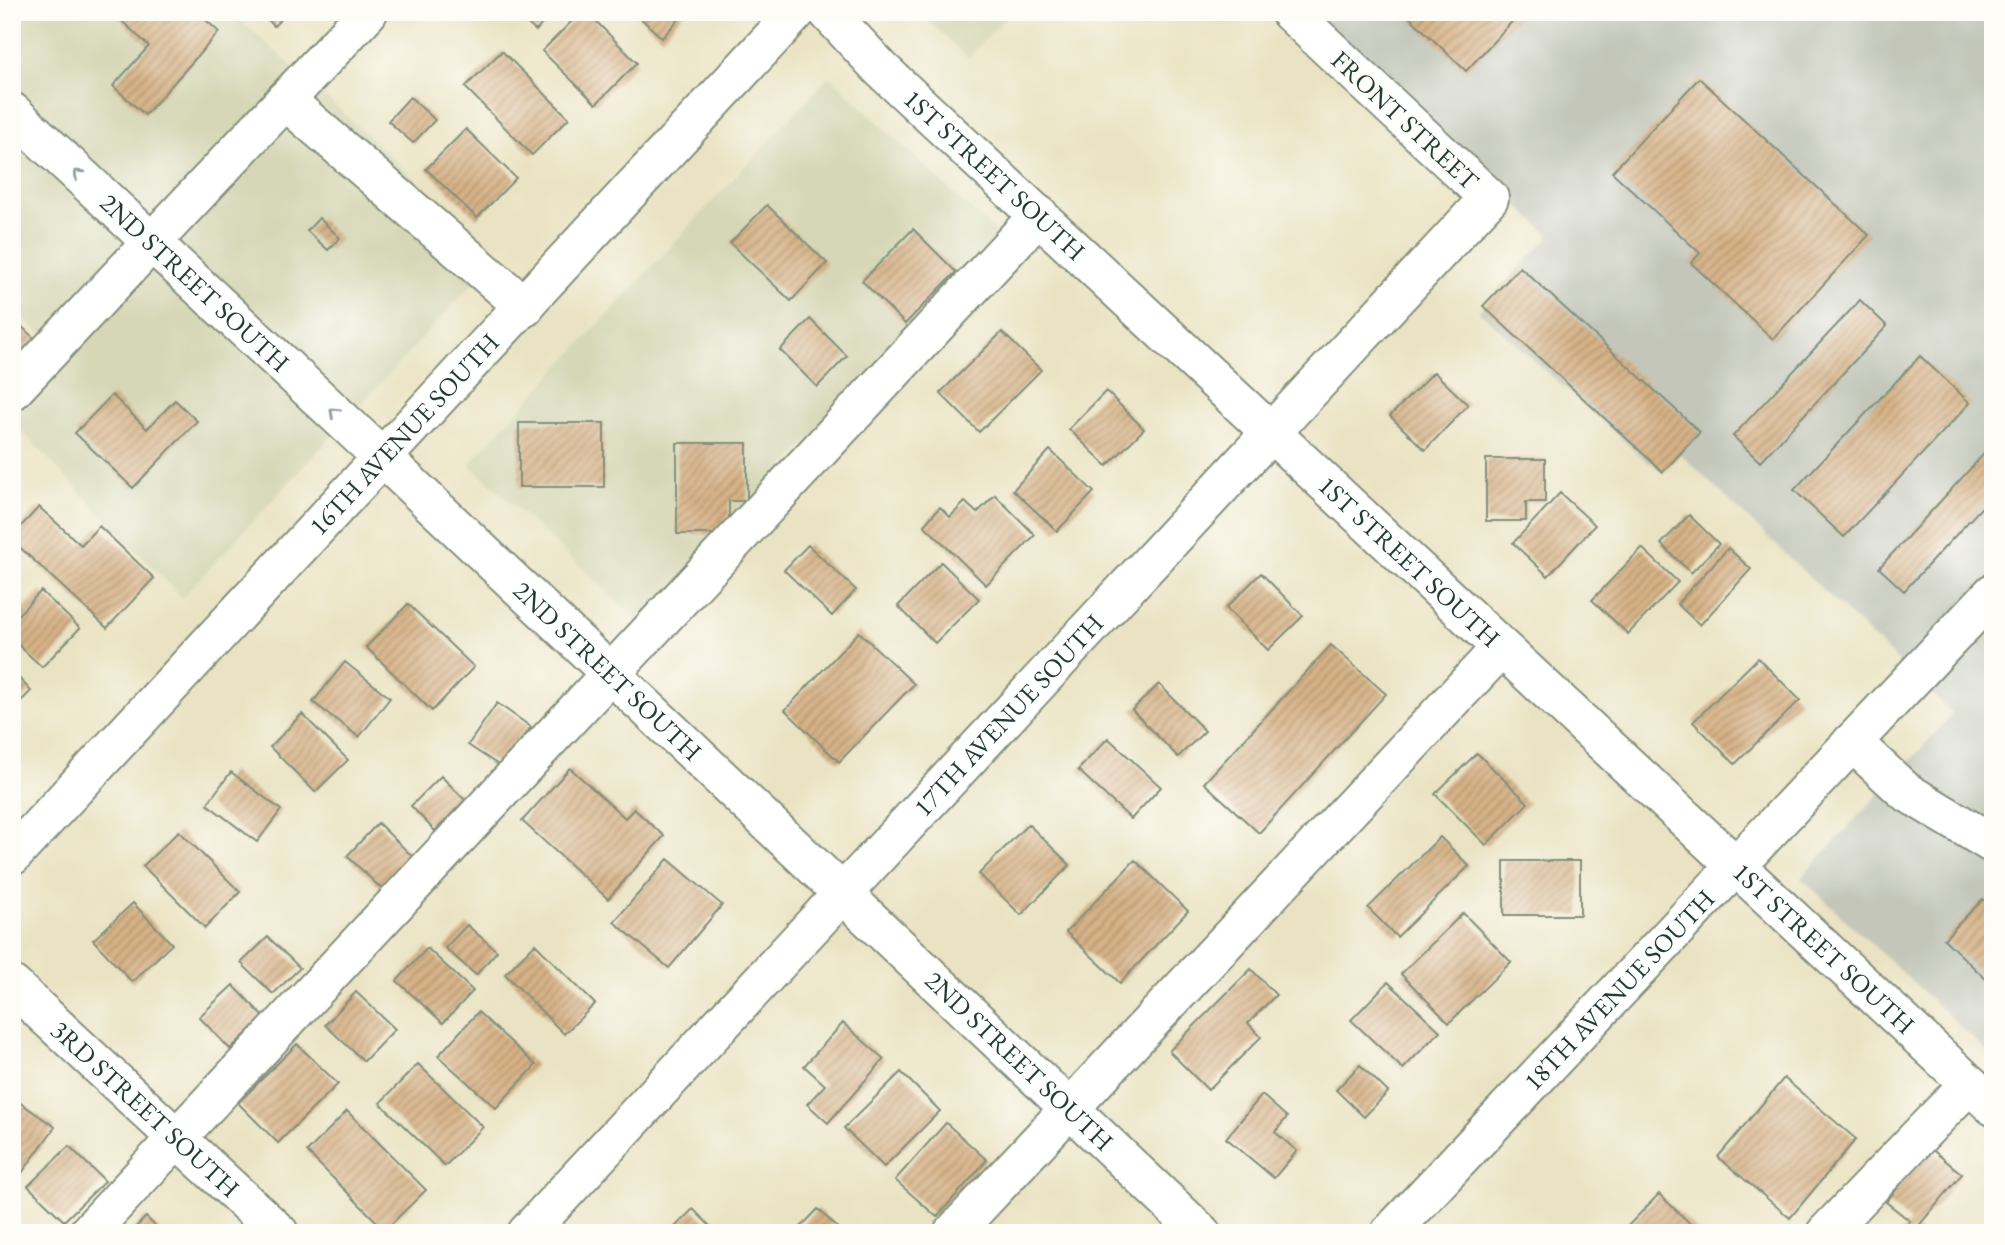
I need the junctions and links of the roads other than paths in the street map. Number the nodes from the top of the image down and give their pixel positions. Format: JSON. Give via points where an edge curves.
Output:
{"nodes":[{"id":1,"x":368,"y":12,"type":"edge"},
{"id":2,"x":796,"y":12,"type":"edge"},
{"id":3,"x":828,"y":12,"type":"edge"},
{"id":4,"x":1290,"y":12,"type":"edge"},
{"id":5,"x":285,"y":100,"type":"junction"},
{"id":6,"x":12,"y":112,"type":"edge"},
{"id":7,"x":1489,"y":198,"type":"joint"},
{"id":8,"x":1039,"y":215,"type":"junction"},
{"id":9,"x":151,"y":242,"type":"junction"},
{"id":10,"x":525,"y":307,"type":"junction"},
{"id":11,"x":12,"y":391,"type":"edge"},
{"id":12,"x":1271,"y":430,"type":"junction"},
{"id":13,"x":384,"y":459,"type":"junction"},
{"id":14,"x":1993,"y":593,"type":"edge"},
{"id":15,"x":1501,"y":648,"type":"junction"},
{"id":16,"x":610,"y":675,"type":"junction"},
{"id":17,"x":1852,"y":742,"type":"junction"},
{"id":18,"x":1993,"y":844,"type":"edge"},
{"id":19,"x":12,"y":856,"type":"edge"},
{"id":20,"x":1734,"y":867,"type":"junction"},
{"id":21,"x":844,"y":896,"type":"junction"},
{"id":22,"x":12,"y":985,"type":"edge"},
{"id":23,"x":1981,"y":1095,"type":"edge"},
{"id":24,"x":1069,"y":1109,"type":"junction"},
{"id":25,"x":177,"y":1137,"type":"junction"},
{"id":26,"x":88,"y":1233,"type":"edge"},
{"id":27,"x":279,"y":1233,"type":"edge"},
{"id":28,"x":527,"y":1233,"type":"edge"},
{"id":29,"x":953,"y":1233,"type":"edge"},
{"id":30,"x":1201,"y":1233,"type":"edge"},
{"id":31,"x":1390,"y":1233,"type":"edge"},
{"id":32,"x":1826,"y":1233,"type":"edge"}],
"edges":[{"from":1,"to":5,"type":"street"},
{"from":2,"to":10,"type":"street","name":"16TH AVENUE SOUTH"},
{"from":3,"to":8,"type":"street","name":"1ST STREET SOUTH","via":[[881,69]]},
{"from":4,"to":7,"type":"street","name":"FRONT STREET"},
{"from":5,"to":9,"type":"street"},
{"from":5,"to":10,"type":"street"},
{"from":9,"to":6,"type":"street","name":"2ND STREET SOUTH","one_way":true},
{"from":7,"to":12,"type":"street","name":"17TH AVENUE SOUTH"},
{"from":8,"to":12,"type":"street","name":"1ST STREET SOUTH"},
{"from":8,"to":16,"type":"street"},
{"from":9,"to":11,"type":"street"},
{"from":13,"to":9,"type":"street","name":"2ND STREET SOUTH","one_way":true},
{"from":10,"to":13,"type":"street","name":"16TH AVENUE SOUTH"},
{"from":12,"to":15,"type":"street","name":"1ST STREET SOUTH"},
{"from":12,"to":21,"type":"street","name":"17TH AVENUE SOUTH"},
{"from":13,"to":16,"type":"street","name":"2ND STREET SOUTH"},
{"from":13,"to":19,"type":"street","name":"16TH AVENUE SOUTH"},
{"from":14,"to":17,"type":"street","name":"18TH AVENUE SOUTH"},
{"from":15,"to":20,"type":"street","name":"1ST STREET SOUTH"},
{"from":15,"to":24,"type":"street"},
{"from":16,"to":21,"type":"street","name":"2ND STREET SOUTH"},
{"from":16,"to":25,"type":"street"},
{"from":17,"to":18,"type":"street","via":[[1905,791]]},
{"from":17,"to":20,"type":"street","name":"18TH AVENUE SOUTH"},
{"from":20,"to":23,"type":"street","name":"1ST STREET SOUTH"},
{"from":20,"to":31,"type":"street","name":"18TH AVENUE SOUTH"},
{"from":21,"to":24,"type":"street","name":"2ND STREET SOUTH"},
{"from":21,"to":28,"type":"street","name":"17TH AVENUE SOUTH"},
{"from":22,"to":25,"type":"street","name":"3RD STREET SOUTH"},
{"from":23,"to":32,"type":"street"},
{"from":24,"to":29,"type":"street"},
{"from":24,"to":30,"type":"street","name":"2ND STREET SOUTH"},
{"from":25,"to":26,"type":"street"},
{"from":25,"to":27,"type":"street","name":"3RD STREET SOUTH"}]}
